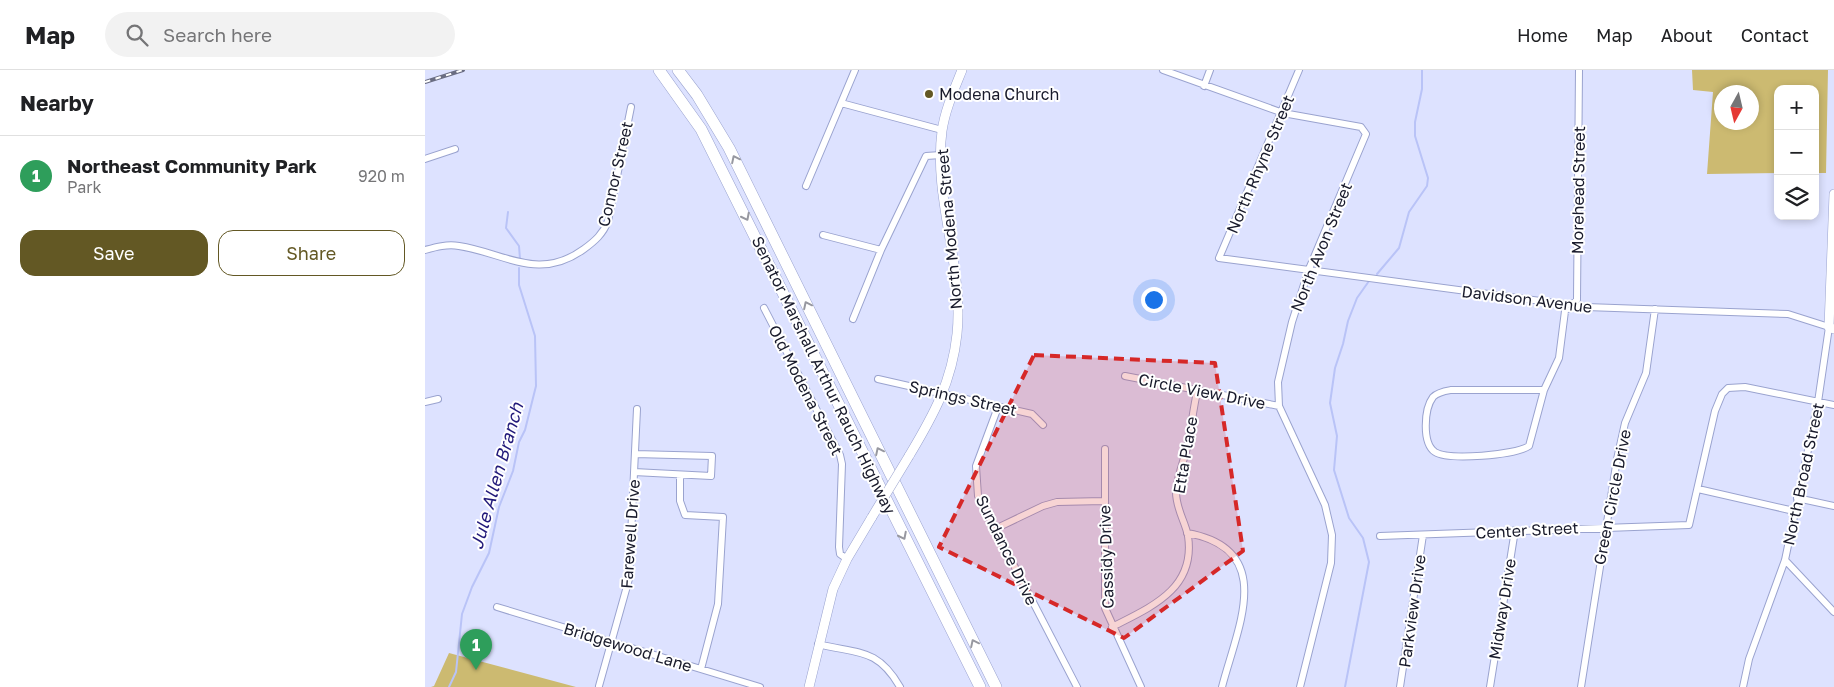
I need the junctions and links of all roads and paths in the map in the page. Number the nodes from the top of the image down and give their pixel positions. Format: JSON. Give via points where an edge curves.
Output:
{"nodes":[{"id":1,"x":655,"y":70,"type":"edge"},
{"id":2,"x":659,"y":70,"type":"edge"},
{"id":3,"x":678,"y":70,"type":"edge"},
{"id":4,"x":855,"y":70,"type":"edge"},
{"id":5,"x":962,"y":70,"type":"edge"},
{"id":6,"x":1163,"y":70,"type":"edge"},
{"id":7,"x":1210,"y":70,"type":"edge"},
{"id":8,"x":1299,"y":70,"type":"edge"},
{"id":9,"x":1579,"y":70,"type":"edge"},
{"id":10,"x":670,"y":84,"type":"junction"},
{"id":11,"x":1204,"y":86,"type":"junction"},
{"id":12,"x":841,"y":103,"type":"junction"},
{"id":13,"x":631,"y":107,"type":"dead end"},
{"id":14,"x":1283,"y":113,"type":"junction"},
{"id":15,"x":942,"y":130,"type":"junction"},
{"id":16,"x":455,"y":149,"type":"dead end"},
{"id":17,"x":941,"y":155,"type":"junction"},
{"id":18,"x":425,"y":158,"type":"edge"},
{"id":19,"x":805,"y":186,"type":"dead end"},
{"id":20,"x":1834,"y":194,"type":"edge"},
{"id":21,"x":1834,"y":200,"type":"edge"},
{"id":22,"x":823,"y":235,"type":"dead end"},
{"id":23,"x":425,"y":250,"type":"edge"},
{"id":24,"x":881,"y":250,"type":"junction"},
{"id":25,"x":1219,"y":258,"type":"joint"},
{"id":26,"x":1309,"y":269,"type":"junction"},
{"id":27,"x":1569,"y":305,"type":"junction"},
{"id":28,"x":765,"y":308,"type":"dead end"},
{"id":29,"x":1655,"y":309,"type":"junction"},
{"id":30,"x":853,"y":319,"type":"dead end"},
{"id":31,"x":1832,"y":328,"type":"edge"},
{"id":32,"x":1125,"y":376,"type":"dead end"},
{"id":33,"x":878,"y":380,"type":"dead end"},
{"id":34,"x":1544,"y":390,"type":"junction"},
{"id":35,"x":1197,"y":392,"type":"junction"},
{"id":36,"x":944,"y":394,"type":"junction"},
{"id":37,"x":438,"y":399,"type":"dead end"},
{"id":38,"x":425,"y":402,"type":"edge"},
{"id":39,"x":1818,"y":402,"type":"junction"},
{"id":40,"x":1834,"y":405,"type":"edge"},
{"id":41,"x":998,"y":406,"type":"junction"},
{"id":42,"x":1279,"y":406,"type":"junction"},
{"id":43,"x":637,"y":408,"type":"dead end"},
{"id":44,"x":1043,"y":425,"type":"dead end"},
{"id":45,"x":1105,"y":450,"type":"dead end"},
{"id":46,"x":635,"y":454,"type":"junction"},
{"id":47,"x":634,"y":472,"type":"junction"},
{"id":48,"x":680,"y":474,"type":"junction"},
{"id":49,"x":1698,"y":489,"type":"junction"},
{"id":50,"x":1797,"y":498,"type":"junction"},
{"id":51,"x":1104,"y":501,"type":"junction"},
{"id":52,"x":1834,"y":506,"type":"edge"},
{"id":53,"x":1794,"y":511,"type":"junction"},
{"id":54,"x":1605,"y":527,"type":"junction"},
{"id":55,"x":995,"y":529,"type":"junction"},
{"id":56,"x":1515,"y":530,"type":"junction"},
{"id":57,"x":1187,"y":533,"type":"junction"},
{"id":58,"x":1423,"y":535,"type":"junction"},
{"id":59,"x":1380,"y":536,"type":"dead end"},
{"id":60,"x":847,"y":559,"type":"junction"},
{"id":61,"x":1785,"y":560,"type":"junction"},
{"id":62,"x":497,"y":607,"type":"dead end"},
{"id":63,"x":1834,"y":612,"type":"edge"},
{"id":64,"x":1112,"y":627,"type":"junction"},
{"id":65,"x":612,"y":642,"type":"junction"},
{"id":66,"x":818,"y":644,"type":"junction"},
{"id":67,"x":701,"y":669,"type":"junction"},
{"id":68,"x":599,"y":686,"type":"edge"},
{"id":69,"x":759,"y":687,"type":"edge"},
{"id":70,"x":809,"y":687,"type":"edge"},
{"id":71,"x":900,"y":687,"type":"edge"},
{"id":72,"x":979,"y":687,"type":"edge"},
{"id":73,"x":996,"y":687,"type":"edge"},
{"id":74,"x":1077,"y":687,"type":"edge"},
{"id":75,"x":1141,"y":687,"type":"edge"},
{"id":76,"x":1222,"y":687,"type":"edge"},
{"id":77,"x":1300,"y":687,"type":"edge"},
{"id":78,"x":1400,"y":687,"type":"edge"},
{"id":79,"x":1490,"y":687,"type":"edge"},
{"id":80,"x":1581,"y":687,"type":"edge"},
{"id":81,"x":1743,"y":687,"type":"edge"}],
"edges":[{"from":1,"to":10,"type":"highway"},
{"from":2,"to":10,"type":"highway","name":"Senator Marshall Arthur Rauch Highway"},
{"from":73,"to":3,"type":"highway","name":"Senator Marshall Arthur Rauch Highway","one_way":true,"via":[[729,148],[703,103]]},
{"from":4,"to":12,"type":"street"},
{"from":5,"to":15,"type":"street","name":"North Modena Street"},
{"from":6,"to":11,"type":"street"},
{"from":7,"to":11,"type":"street"},
{"from":8,"to":14,"type":"street","name":"North Rhyne Street"},
{"from":9,"to":27,"type":"street","name":"Morehead Street","via":[[1577,300]]},
{"from":10,"to":72,"type":"highway","name":"Senator Marshall Arthur Rauch Highway","one_way":true,"via":[[701,129]]},
{"from":11,"to":14,"type":"street"},
{"from":12,"to":15,"type":"street"},
{"from":12,"to":19,"type":"street"},
{"from":13,"to":23,"type":"street","name":"Connor Street","via":[[608,221],[592,244],[552,264],[538,265],[522,264],[459,246],[444,245]]},
{"from":14,"to":25,"type":"street","name":"North Rhyne Street"},
{"from":14,"to":26,"type":"street","name":"North Avon Street","via":[[1361,127],[1366,134]]},
{"from":15,"to":17,"type":"street","name":"North Modena Street"},
{"from":16,"to":18,"type":"street"},
{"from":17,"to":24,"type":"street","via":[[926,156]]},
{"from":17,"to":36,"type":"street","name":"North Modena Street","via":[[958,306],[957,335]]},
{"from":20,"to":21,"type":"street","name":"North Broad Street"},
{"from":21,"to":31,"type":"street","name":"North Broad Street"},
{"from":22,"to":24,"type":"street"},
{"from":24,"to":30,"type":"street"},
{"from":25,"to":26,"type":"street","name":"Davidson Avenue"},
{"from":26,"to":27,"type":"street","name":"Davidson Avenue"},
{"from":26,"to":42,"type":"street","name":"North Avon Street","via":[[1281,364],[1277,392]]},
{"from":27,"to":29,"type":"street","name":"Davidson Avenue"},
{"from":27,"to":34,"type":"street","via":[[1565,311],[1557,362]]},
{"from":28,"to":60,"type":"street","name":"Old Modena Street","via":[[843,464],[839,547],[840,554]]},
{"from":29,"to":31,"type":"street","name":"Davidson Avenue","via":[[1788,314]]},
{"from":29,"to":54,"type":"street","name":"Green Circle Drive","via":[[1649,359],[1641,389],[1622,435]]},
{"from":31,"to":39,"type":"street","name":"North Broad Street"},
{"from":32,"to":35,"type":"street","name":"Circle View Drive"},
{"from":33,"to":36,"type":"street","name":"Springs Street"},
{"from":34,"to":34,"type":"street","via":[[1529,446],[1522,451],[1445,456],[1429,445],[1429,408],[1440,392]]},
{"from":35,"to":42,"type":"street","name":"Circle View Drive"},
{"from":35,"to":57,"type":"street","name":"Etta Place","via":[[1176,494]]},
{"from":36,"to":41,"type":"street","name":"Springs Street"},
{"from":36,"to":60,"type":"street","name":"North Modena Street","bridge":true},
{"from":37,"to":38,"type":"street"},
{"from":39,"to":40,"type":"street"},
{"from":39,"to":49,"type":"street","via":[[1745,387],[1728,388],[1721,394],[1715,411]]},
{"from":39,"to":50,"type":"street","name":"North Broad Street"},
{"from":41,"to":44,"type":"street","name":"Springs Street","via":[[1032,414]]},
{"from":41,"to":55,"type":"street","name":"Sundance Drive","via":[[976,466],[979,496]]},
{"from":42,"to":77,"type":"street","name":"North Avon Street","via":[[1325,505],[1331,530],[1331,564]]},
{"from":43,"to":46,"type":"street","name":"Farewell Drive"},
{"from":45,"to":51,"type":"street","name":"Cassidy Drive"},
{"from":46,"to":47,"type":"street","name":"Farewell Drive"},
{"from":46,"to":48,"type":"street","via":[[711,456],[711,476]]},
{"from":47,"to":48,"type":"street"},
{"from":47,"to":65,"type":"street","name":"Farewell Drive","via":[[629,578]]},
{"from":48,"to":67,"type":"street","via":[[685,515],[723,517],[718,604]]},
{"from":49,"to":53,"type":"street"},
{"from":49,"to":54,"type":"street","name":"Center Street","via":[[1689,525]]},
{"from":50,"to":52,"type":"street"},
{"from":50,"to":53,"type":"street","name":"North Broad Street"},
{"from":51,"to":55,"type":"street","via":[[1057,502]]},
{"from":51,"to":64,"type":"street","name":"Cassidy Drive","via":[[1105,608]]},
{"from":53,"to":61,"type":"street","name":"North Broad Street"},
{"from":54,"to":56,"type":"street","name":"Center Street"},
{"from":54,"to":80,"type":"street","name":"Green Circle Drive"},
{"from":55,"to":74,"type":"street","name":"Sundance Drive"},
{"from":56,"to":58,"type":"street","name":"Center Street"},
{"from":56,"to":79,"type":"street","name":"Midway Drive"},
{"from":57,"to":64,"type":"street","name":"Etta Place","via":[[1189,553],[1185,570],[1176,586],[1153,605]]},
{"from":57,"to":76,"type":"street","via":[[1209,538],[1222,546],[1238,564],[1245,582],[1243,612]]},
{"from":58,"to":59,"type":"street","name":"Center Street"},
{"from":58,"to":78,"type":"street","name":"Parkview Drive"},
{"from":60,"to":66,"type":"street","name":"North Modena Street","via":[[833,590]]},
{"from":61,"to":63,"type":"street"},
{"from":61,"to":81,"type":"street","name":"North Broad Street","via":[[1749,659]]},
{"from":62,"to":65,"type":"street","name":"Bridgewood Lane"},
{"from":64,"to":75,"type":"street","name":"Cassidy Drive"},
{"from":65,"to":67,"type":"street","name":"Bridgewood Lane"},
{"from":65,"to":68,"type":"street","name":"Farewell Drive"},
{"from":66,"to":70,"type":"street","name":"North Modena Street"},
{"from":66,"to":71,"type":"street","via":[[855,650],[877,659]]},
{"from":67,"to":69,"type":"street","name":"Bridgewood Lane"}]}
